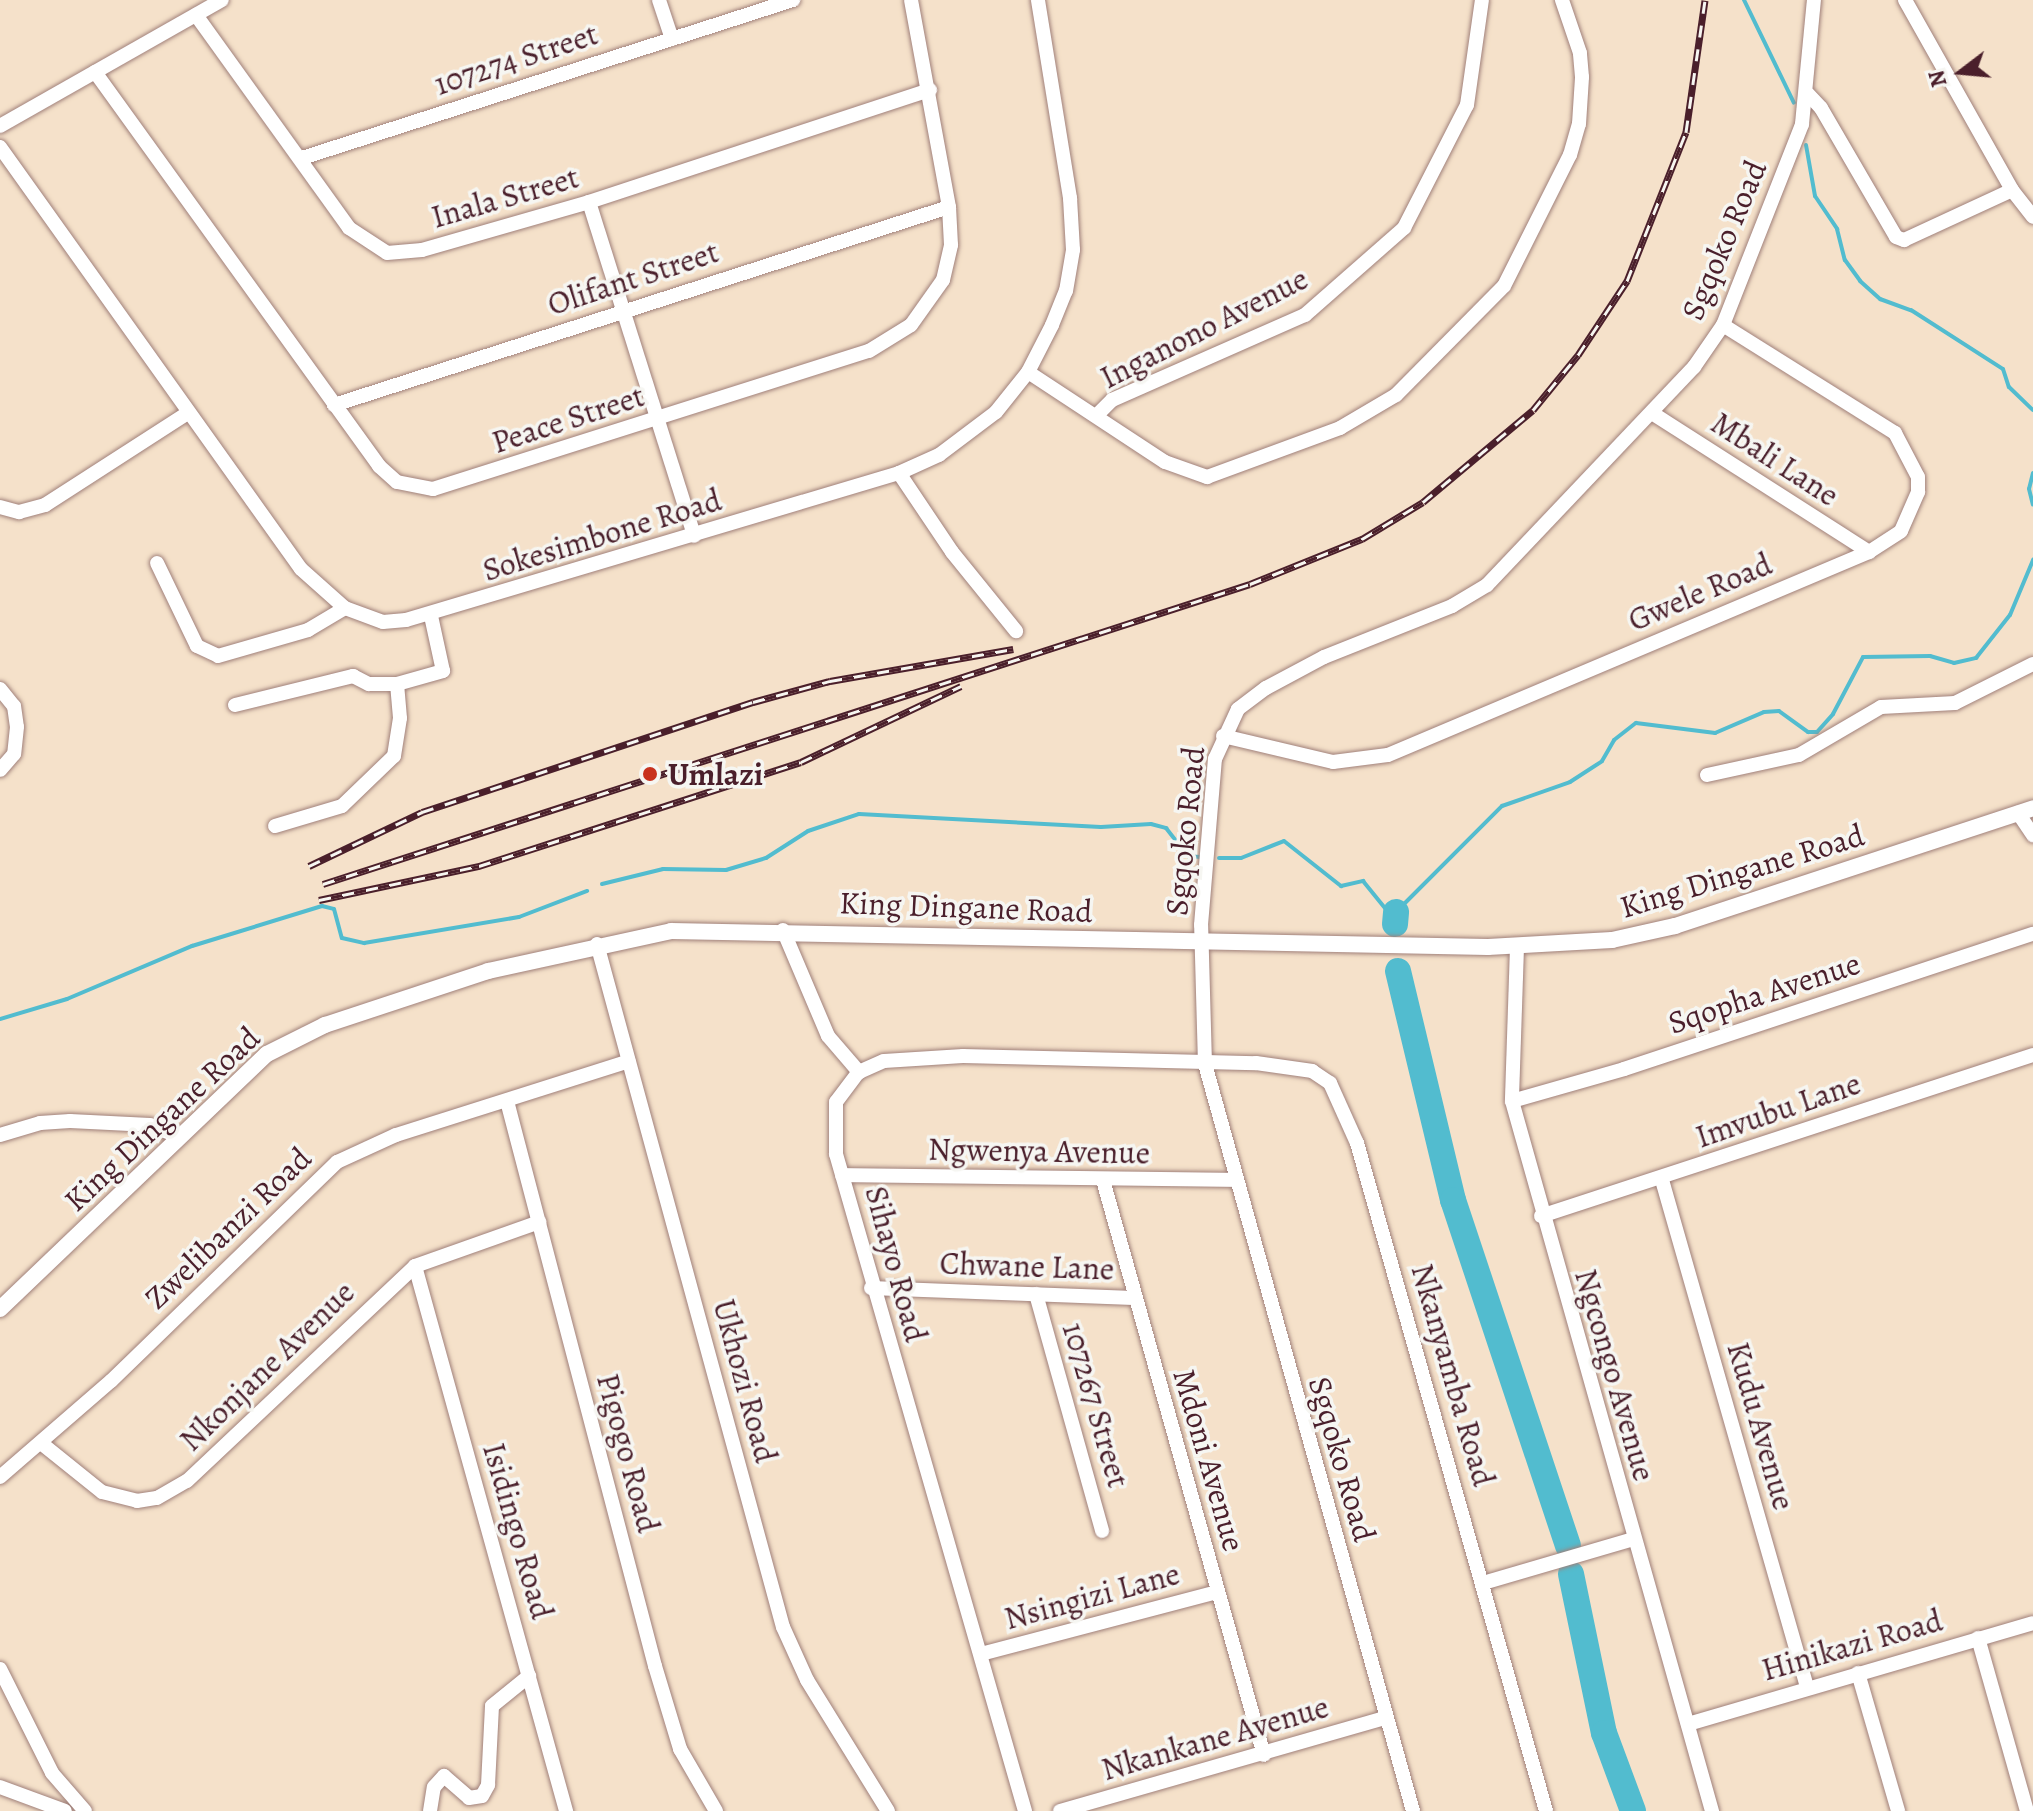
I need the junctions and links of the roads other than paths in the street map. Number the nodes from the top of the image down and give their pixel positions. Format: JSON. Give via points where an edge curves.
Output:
{"nodes":[{"id":1,"x":222,"y":0,"type":"edge"},
{"id":2,"x":659,"y":0,"type":"edge"},
{"id":3,"x":793,"y":0,"type":"edge"},
{"id":4,"x":911,"y":0,"type":"edge"},
{"id":5,"x":1038,"y":0,"type":"edge"},
{"id":6,"x":1482,"y":0,"type":"edge"},
{"id":7,"x":1562,"y":0,"type":"edge"},
{"id":8,"x":1814,"y":0,"type":"edge"},
{"id":9,"x":1905,"y":0,"type":"edge"},
{"id":10,"x":196,"y":15,"type":"junction"},
{"id":11,"x":672,"y":39,"type":"junction"},
{"id":12,"x":95,"y":72,"type":"junction"},
{"id":13,"x":930,"y":90,"type":"junction"},
{"id":14,"x":1808,"y":94,"type":"junction"},
{"id":15,"x":0,"y":126,"type":"edge"},
{"id":16,"x":1,"y":152,"type":"edge"},
{"id":17,"x":302,"y":158,"type":"junction"},
{"id":18,"x":2012,"y":190,"type":"junction"},
{"id":19,"x":589,"y":202,"type":"junction"},
{"id":20,"x":949,"y":207,"type":"junction"},
{"id":21,"x":2033,"y":217,"type":"edge"},
{"id":22,"x":622,"y":311,"type":"junction"},
{"id":23,"x":1723,"y":325,"type":"junction"},
{"id":24,"x":1028,"y":372,"type":"junction"},
{"id":25,"x":334,"y":405,"type":"junction"},
{"id":26,"x":188,"y":413,"type":"junction"},
{"id":27,"x":1652,"y":413,"type":"junction"},
{"id":28,"x":1096,"y":416,"type":"junction"},
{"id":29,"x":657,"y":420,"type":"junction"},
{"id":30,"x":899,"y":473,"type":"junction"},
{"id":31,"x":0,"y":507,"type":"edge"},
{"id":32,"x":694,"y":536,"type":"junction"},
{"id":33,"x":1869,"y":552,"type":"junction"},
{"id":34,"x":157,"y":563,"type":"dead end"},
{"id":35,"x":345,"y":608,"type":"junction"},
{"id":36,"x":431,"y":616,"type":"junction"},
{"id":37,"x":1016,"y":631,"type":"dead end"},
{"id":38,"x":2033,"y":664,"type":"edge"},
{"id":39,"x":397,"y":684,"type":"junction"},
{"id":40,"x":0,"y":689,"type":"edge"},
{"id":41,"x":235,"y":705,"type":"dead end"},
{"id":42,"x":1223,"y":736,"type":"junction"},
{"id":43,"x":0,"y":770,"type":"edge"},
{"id":44,"x":1707,"y":775,"type":"dead end"},
{"id":45,"x":2026,"y":811,"type":"edge"},
{"id":46,"x":275,"y":826,"type":"dead end"},
{"id":47,"x":2033,"y":835,"type":"edge"},
{"id":48,"x":783,"y":930,"type":"junction"},
{"id":49,"x":2033,"y":934,"type":"edge"},
{"id":50,"x":1201,"y":941,"type":"junction"},
{"id":51,"x":597,"y":944,"type":"junction"},
{"id":52,"x":1517,"y":947,"type":"junction"},
{"id":53,"x":2033,"y":1055,"type":"edge"},
{"id":54,"x":629,"y":1061,"type":"junction"},
{"id":55,"x":1205,"y":1064,"type":"junction"},
{"id":56,"x":859,"y":1072,"type":"junction"},
{"id":57,"x":507,"y":1101,"type":"junction"},
{"id":58,"x":1512,"y":1101,"type":"junction"},
{"id":59,"x":0,"y":1135,"type":"edge"},
{"id":60,"x":179,"y":1137,"type":"junction"},
{"id":61,"x":842,"y":1175,"type":"junction"},
{"id":62,"x":1103,"y":1180,"type":"junction"},
{"id":63,"x":1236,"y":1180,"type":"junction"},
{"id":64,"x":1662,"y":1180,"type":"junction"},
{"id":65,"x":1541,"y":1216,"type":"junction"},
{"id":66,"x":539,"y":1222,"type":"junction"},
{"id":67,"x":415,"y":1266,"type":"junction"},
{"id":68,"x":871,"y":1288,"type":"junction"},
{"id":69,"x":1036,"y":1294,"type":"junction"},
{"id":70,"x":1133,"y":1298,"type":"junction"},
{"id":71,"x":0,"y":1309,"type":"edge"},
{"id":72,"x":41,"y":1443,"type":"junction"},
{"id":73,"x":0,"y":1477,"type":"edge"},
{"id":74,"x":1102,"y":1531,"type":"dead end"},
{"id":75,"x":1633,"y":1539,"type":"junction"},
{"id":76,"x":1483,"y":1583,"type":"junction"},
{"id":77,"x":1217,"y":1592,"type":"junction"},
{"id":78,"x":2033,"y":1623,"type":"edge"},
{"id":79,"x":1978,"y":1638,"type":"junction"},
{"id":80,"x":981,"y":1654,"type":"junction"},
{"id":81,"x":0,"y":1669,"type":"edge"},
{"id":82,"x":1858,"y":1673,"type":"junction"},
{"id":83,"x":529,"y":1676,"type":"junction"},
{"id":84,"x":1807,"y":1687,"type":"junction"},
{"id":85,"x":1385,"y":1718,"type":"junction"},
{"id":86,"x":1688,"y":1724,"type":"junction"},
{"id":87,"x":1264,"y":1755,"type":"junction"},
{"id":88,"x":0,"y":1787,"type":"edge"},
{"id":89,"x":65,"y":1811,"type":"edge"},
{"id":90,"x":85,"y":1811,"type":"edge"},
{"id":91,"x":430,"y":1811,"type":"edge"},
{"id":92,"x":566,"y":1811,"type":"edge"},
{"id":93,"x":716,"y":1811,"type":"edge"},
{"id":94,"x":888,"y":1811,"type":"edge"},
{"id":95,"x":1025,"y":1811,"type":"edge"},
{"id":96,"x":1060,"y":1811,"type":"edge"},
{"id":97,"x":1413,"y":1811,"type":"edge"},
{"id":98,"x":1546,"y":1811,"type":"edge"},
{"id":99,"x":1712,"y":1811,"type":"edge"},
{"id":100,"x":1898,"y":1811,"type":"edge"},
{"id":101,"x":2027,"y":1811,"type":"edge"}],
"edges":[{"from":1,"to":10,"type":"street"},
{"from":2,"to":11,"type":"street"},
{"from":3,"to":11,"type":"street","name":"107274 Street"},
{"from":4,"to":13,"type":"street","name":"Peace Street"},
{"from":5,"to":24,"type":"street","name":"Sokesimbone Road","via":[[1070,198],[1073,250],[1066,291]]},
{"from":6,"to":28,"type":"street","name":"Inganono Avenue","via":[[1467,105],[1404,228],[1305,315],[1112,400]]},
{"from":7,"to":28,"type":"street","via":[[1580,53],[1582,77],[1579,124],[1570,155],[1504,286],[1396,395],[1340,428],[1207,477],[1165,462]]},
{"from":8,"to":14,"type":"street","name":"Sgqoko Road"},
{"from":9,"to":18,"type":"street"},
{"from":10,"to":12,"type":"street"},
{"from":10,"to":17,"type":"street","name":"Inala Street"},
{"from":11,"to":17,"type":"street","name":"107274 Street"},
{"from":12,"to":15,"type":"street"},
{"from":12,"to":25,"type":"street","name":"Peace Street"},
{"from":13,"to":19,"type":"street","name":"Inala Street"},
{"from":13,"to":20,"type":"street","name":"Peace Street"},
{"from":14,"to":18,"type":"street","via":[[1896,237],[1904,240]]},
{"from":14,"to":23,"type":"street","name":"Sgqoko Road","via":[[1802,124]]},
{"from":16,"to":26,"type":"street","name":"Sokesimbone Road"},
{"from":17,"to":19,"type":"street","name":"Inala Street","via":[[349,228],[387,253],[422,250]]},
{"from":18,"to":21,"type":"street"},
{"from":19,"to":22,"type":"street"},
{"from":20,"to":22,"type":"street","name":"Olifant Street"},
{"from":20,"to":29,"type":"street","name":"Peace Street","via":[[951,245],[943,280],[895,338]]},
{"from":22,"to":25,"type":"street","name":"Olifant Street"},
{"from":22,"to":29,"type":"street"},
{"from":23,"to":27,"type":"street","name":"Sgqoko Road"},
{"from":23,"to":33,"type":"street","name":"Gwele Road","via":[[1895,433],[1905,448],[1918,477],[1911,516],[1901,531]]},
{"from":24,"to":28,"type":"street"},
{"from":24,"to":30,"type":"street","name":"Sokesimbone Road","via":[[969,435]]},
{"from":25,"to":29,"type":"street","name":"Peace Street","via":[[397,482],[433,489]]},
{"from":26,"to":31,"type":"street","via":[[45,505],[19,512]]},
{"from":26,"to":35,"type":"street","name":"Sokesimbone Road","via":[[301,569]]},
{"from":27,"to":33,"type":"street","name":"Mbali Lane"},
{"from":27,"to":42,"type":"street","name":"Sgqoko Road","via":[[1487,585],[1452,606],[1324,657],[1266,688],[1238,709]]},
{"from":29,"to":32,"type":"street"},
{"from":30,"to":32,"type":"street","name":"Sokesimbone Road"},
{"from":30,"to":37,"type":"street","via":[[952,552]]},
{"from":32,"to":36,"type":"street","name":"Sokesimbone Road"},
{"from":33,"to":42,"type":"street","name":"Gwele Road","via":[[1375,759],[1333,762]]},
{"from":34,"to":35,"type":"street","via":[[197,646],[218,656],[308,630]]},
{"from":35,"to":36,"type":"street","name":"Sokesimbone Road","via":[[383,622]]},
{"from":36,"to":39,"type":"street","via":[[443,671]]},
{"from":38,"to":44,"type":"street","via":[[1955,703],[1881,707],[1799,755]]},
{"from":39,"to":41,"type":"street","via":[[369,684],[353,676]]},
{"from":39,"to":46,"type":"street","via":[[400,718],[394,756],[342,806]]},
{"from":40,"to":43,"type":"street","via":[[14,706],[17,727],[14,754]]},
{"from":42,"to":50,"type":"street","name":"Sgqoko Road","via":[[1215,759]]},
{"from":45,"to":47,"type":"street"},
{"from":45,"to":52,"type":"street","name":"King Dingane Road","via":[[1675,926],[1612,940]]},
{"from":48,"to":50,"type":"street","name":"King Dingane Road"},
{"from":48,"to":51,"type":"street","name":"King Dingane Road","via":[[671,931]]},
{"from":48,"to":56,"type":"street","via":[[828,1036]]},
{"from":49,"to":58,"type":"street","name":"Sqopha Avenue"},
{"from":50,"to":52,"type":"street","name":"King Dingane Road"},
{"from":50,"to":55,"type":"street","name":"Sgqoko Road"},
{"from":51,"to":54,"type":"street","name":"Ukhozi Road"},
{"from":51,"to":60,"type":"street","name":"King Dingane Road","via":[[488,971],[297,1037],[267,1054]]},
{"from":52,"to":58,"type":"street","name":"Ngcongo Avenue"},
{"from":53,"to":64,"type":"street","name":"Imvubu Lane"},
{"from":54,"to":57,"type":"street","name":"Zwelibanzi Road"},
{"from":54,"to":94,"type":"street","name":"Ukhozi Road","via":[[783,1627],[807,1680]]},
{"from":55,"to":56,"type":"street","via":[[963,1056],[884,1061]]},
{"from":55,"to":63,"type":"street","name":"Sgqoko Road"},
{"from":55,"to":76,"type":"street","name":"Nkanyamba Road","via":[[1312,1071],[1339,1095]]},
{"from":56,"to":61,"type":"street","name":"Sihayo Road","via":[[836,1102],[833,1125]]},
{"from":57,"to":66,"type":"street","name":"Pigogo Road"},
{"from":57,"to":72,"type":"street","name":"Zwelibanzi Road","via":[[396,1135],[337,1162]]},
{"from":58,"to":65,"type":"street","name":"Ngcongo Avenue"},
{"from":59,"to":60,"type":"street","via":[[70,1121],[150,1125]]},
{"from":60,"to":71,"type":"street","name":"King Dingane Road"},
{"from":61,"to":62,"type":"street","name":"Ngwenya Avenue"},
{"from":61,"to":68,"type":"street","name":"Sihayo Road"},
{"from":62,"to":63,"type":"street","name":"Ngwenya Avenue"},
{"from":62,"to":70,"type":"street","name":"Mdoni Avenue"},
{"from":63,"to":85,"type":"street","name":"Sgqoko Road"},
{"from":64,"to":65,"type":"street","name":"Imvubu Lane"},
{"from":64,"to":84,"type":"street","name":"Kudu Avenue"},
{"from":65,"to":75,"type":"street","name":"Ngcongo Avenue"},
{"from":66,"to":67,"type":"street","name":"Nkonjane Avenue"},
{"from":66,"to":93,"type":"street","name":"Pigogo Road","via":[[659,1680],[680,1749]]},
{"from":67,"to":72,"type":"street","name":"Nkonjane Avenue","via":[[187,1481],[157,1498],[137,1501],[102,1492]]},
{"from":67,"to":83,"type":"street","name":"Isidingo Road"},
{"from":68,"to":69,"type":"street","name":"Chwane Lane"},
{"from":68,"to":80,"type":"street","name":"Sihayo Road"},
{"from":69,"to":70,"type":"street","name":"Chwane Lane"},
{"from":69,"to":74,"type":"street","name":"107267 Street"},
{"from":70,"to":77,"type":"street","name":"Mdoni Avenue"},
{"from":72,"to":73,"type":"street","name":"Zwelibanzi Road"},
{"from":75,"to":76,"type":"street"},
{"from":75,"to":86,"type":"street","name":"Ngcongo Avenue"},
{"from":76,"to":98,"type":"street","name":"Nkanyamba Road"},
{"from":77,"to":80,"type":"street","name":"Nsingizi Lane"},
{"from":77,"to":87,"type":"street","name":"Mdoni Avenue"},
{"from":78,"to":79,"type":"street","name":"Hinikazi Road"},
{"from":79,"to":82,"type":"street","name":"Hinikazi Road"},
{"from":79,"to":101,"type":"street"},
{"from":80,"to":95,"type":"street","name":"Sihayo Road"},
{"from":81,"to":90,"type":"street","via":[[56,1779]]},
{"from":82,"to":84,"type":"street","name":"Hinikazi Road"},
{"from":82,"to":100,"type":"street"},
{"from":83,"to":91,"type":"street","via":[[492,1706],[488,1785],[482,1796],[469,1798],[444,1776],[434,1787]]},
{"from":83,"to":92,"type":"street","name":"Isidingo Road"},
{"from":84,"to":86,"type":"street","name":"Hinikazi Road"},
{"from":85,"to":87,"type":"street","name":"Nkankane Avenue"},
{"from":85,"to":97,"type":"street","name":"Sgqoko Road"},
{"from":86,"to":99,"type":"street","name":"Ngcongo Avenue"},
{"from":87,"to":96,"type":"street","name":"Nkankane Avenue"},
{"from":88,"to":89,"type":"street"}]}
